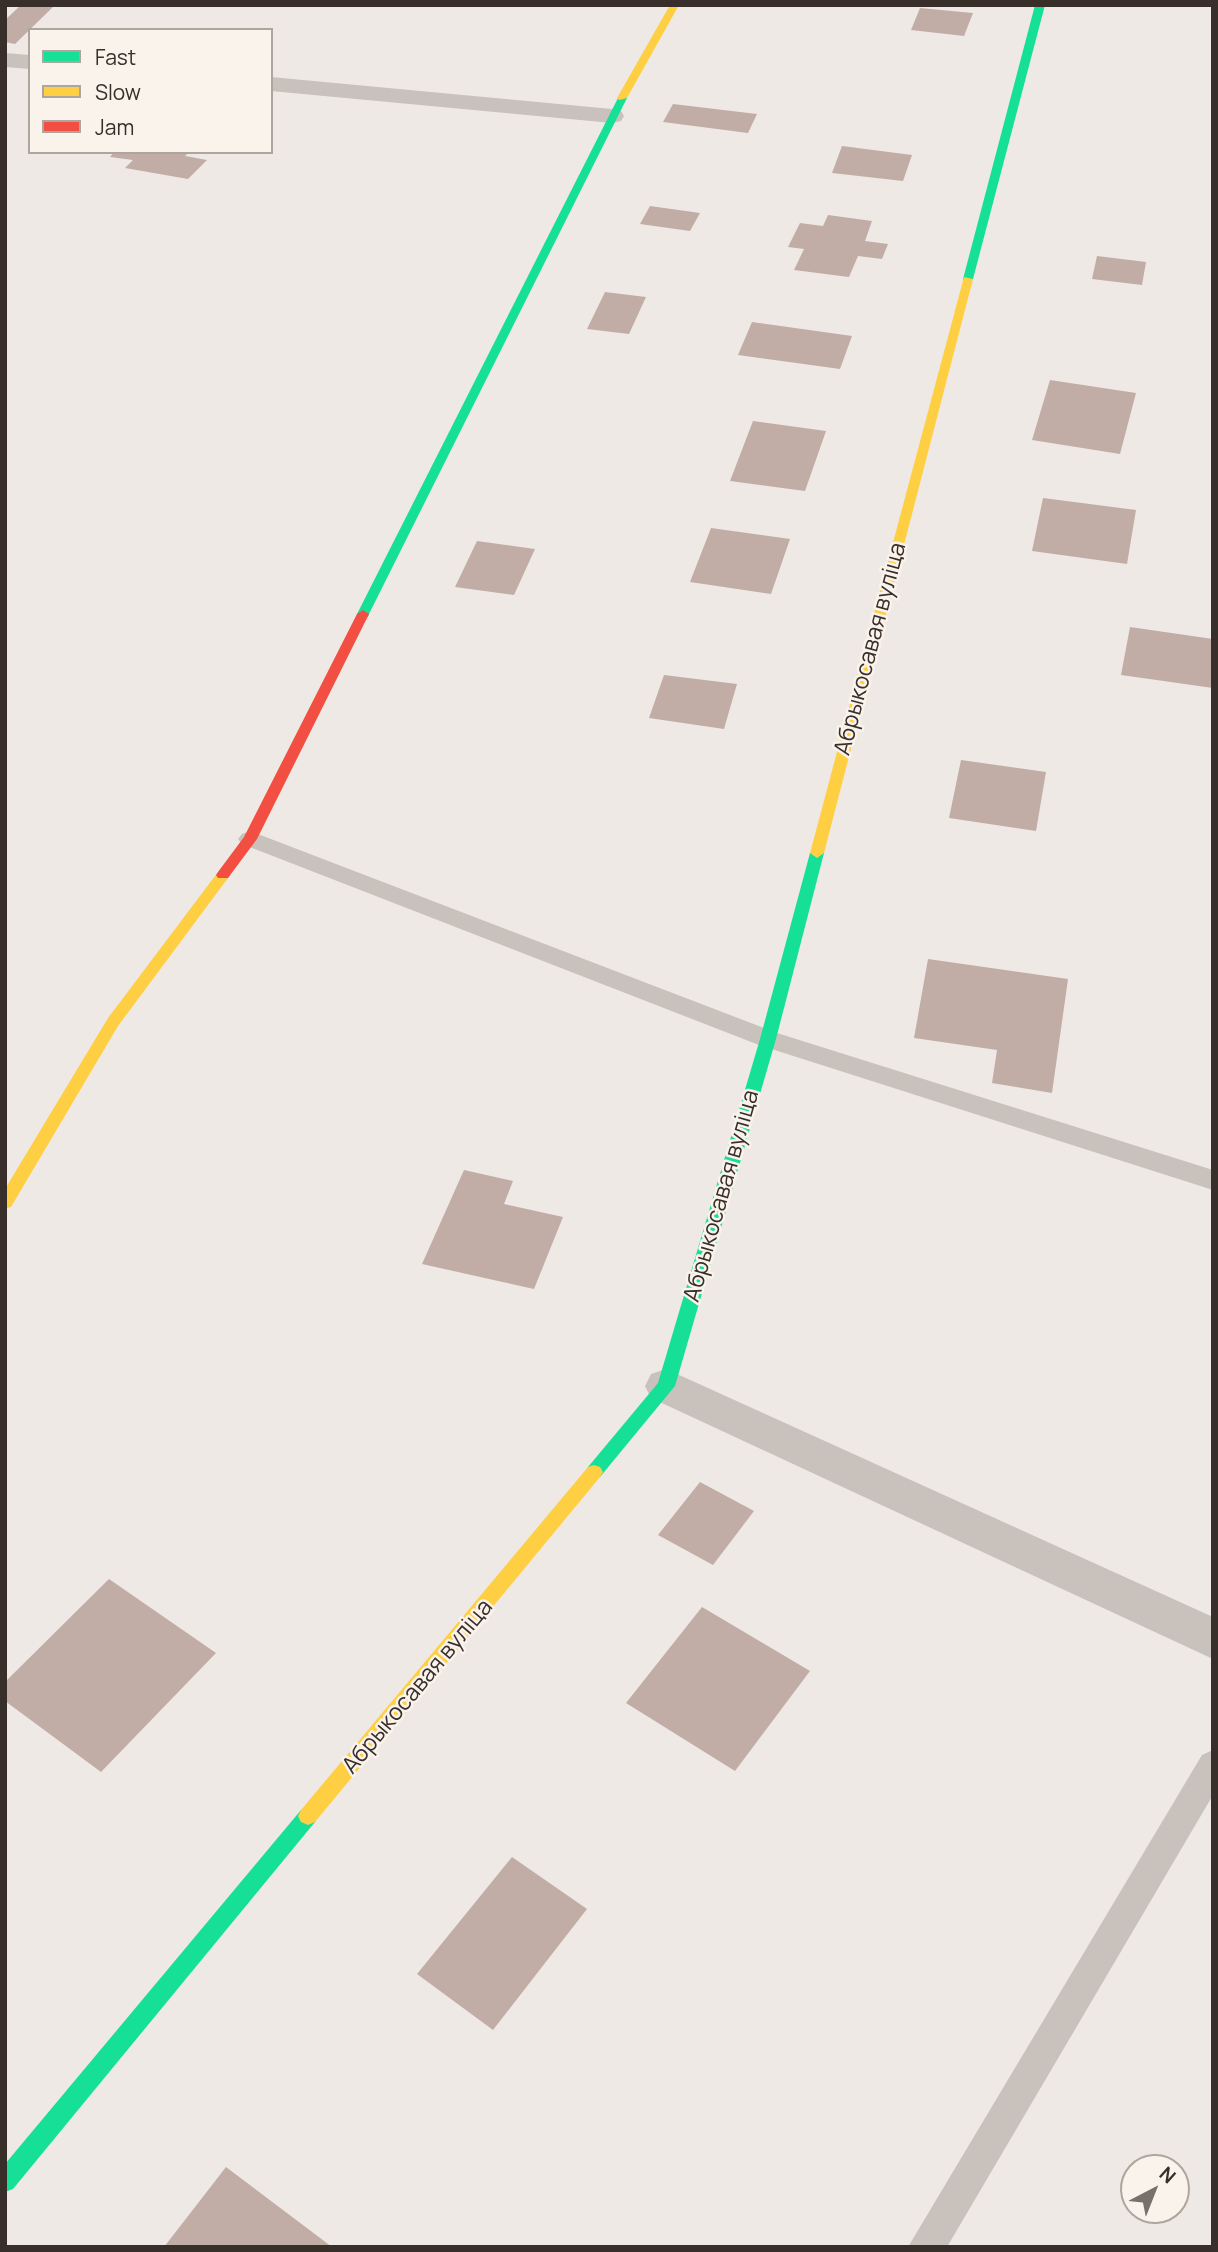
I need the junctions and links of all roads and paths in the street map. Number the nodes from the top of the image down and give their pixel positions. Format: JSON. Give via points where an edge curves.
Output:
{"nodes":[{"id":1,"x":675,"y":5,"type":"edge"},
{"id":2,"x":1040,"y":5,"type":"edge"},
{"id":3,"x":5,"y":60,"type":"edge"},
{"id":4,"x":28,"y":62,"type":"edge"},
{"id":5,"x":273,"y":84,"type":"edge"},
{"id":6,"x":612,"y":116,"type":"junction"},
{"id":7,"x":250,"y":839,"type":"junction"},
{"id":8,"x":768,"y":1038,"type":"junction"},
{"id":9,"x":1213,"y":1180,"type":"edge"},
{"id":10,"x":5,"y":1203,"type":"edge"},
{"id":11,"x":666,"y":1386,"type":"junction"},
{"id":12,"x":1213,"y":1639,"type":"edge"},
{"id":13,"x":1213,"y":1765,"type":"edge"},
{"id":14,"x":5,"y":2181,"type":"edge"},
{"id":15,"x":926,"y":2247,"type":"edge"}],
"edges":[{"from":1,"to":6,"type":"street"},
{"from":2,"to":8,"type":"street","name":"Абрыкосавая вуліца"},
{"from":3,"to":4,"type":"street"},
{"from":5,"to":6,"type":"street"},
{"from":6,"to":7,"type":"street"},
{"from":7,"to":8,"type":"lane"},
{"from":7,"to":10,"type":"street","via":[[113,1022]]},
{"from":8,"to":9,"type":"lane"},
{"from":8,"to":11,"type":"street","name":"Абрыкосавая вуліца"},
{"from":11,"to":12,"type":"street"},
{"from":11,"to":14,"type":"street","name":"Абрыкосавая вуліца"},
{"from":13,"to":15,"type":"lane"}]}
